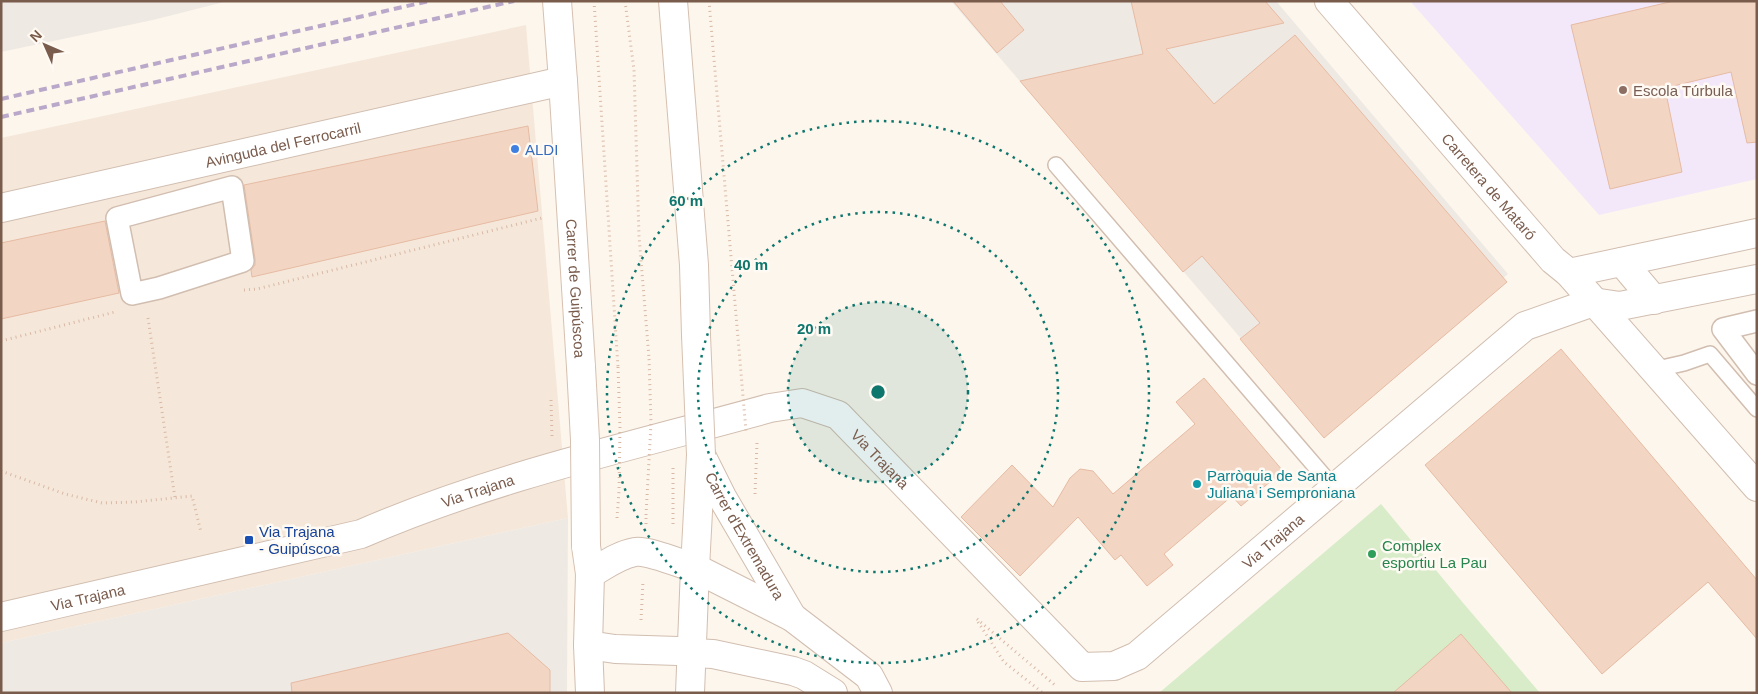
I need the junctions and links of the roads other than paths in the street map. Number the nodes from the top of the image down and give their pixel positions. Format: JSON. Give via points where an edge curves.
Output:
{"nodes":[{"id":1,"x":557,"y":1,"type":"edge"},
{"id":2,"x":1329,"y":1,"type":"edge"},
{"id":3,"x":674,"y":13,"type":"edge"},
{"id":4,"x":563,"y":81,"type":"junction"},
{"id":5,"x":1056,"y":165,"type":"dead end"},
{"id":6,"x":1,"y":208,"type":"edge"},
{"id":7,"x":1757,"y":233,"type":"edge"},
{"id":8,"x":1622,"y":262,"type":"junction"},
{"id":9,"x":1569,"y":273,"type":"junction"},
{"id":10,"x":1757,"y":279,"type":"edge"},
{"id":11,"x":132,"y":294,"type":"joint"},
{"id":12,"x":1654,"y":300,"type":"junction"},
{"id":13,"x":1593,"y":302,"type":"junction"},
{"id":14,"x":1757,"y":321,"type":"edge"},
{"id":15,"x":1653,"y":370,"type":"junction"},
{"id":16,"x":1757,"y":374,"type":"edge"},
{"id":17,"x":1757,"y":408,"type":"edge"},
{"id":18,"x":701,"y":455,"type":"junction"},
{"id":19,"x":1757,"y":487,"type":"edge"},
{"id":20,"x":1334,"y":488,"type":"junction"},
{"id":21,"x":695,"y":568,"type":"junction"},
{"id":22,"x":590,"y":574,"type":"junction"},
{"id":23,"x":1,"y":617,"type":"edge"},
{"id":24,"x":792,"y":617,"type":"junction"},
{"id":25,"x":588,"y":644,"type":"junction"},
{"id":26,"x":691,"y":653,"type":"junction"},
{"id":27,"x":804,"y":684,"type":"edge"},
{"id":28,"x":590,"y":693,"type":"edge"},
{"id":29,"x":690,"y":693,"type":"edge"},
{"id":30,"x":833,"y":693,"type":"edge"},
{"id":31,"x":878,"y":693,"type":"edge"}],
"edges":[{"from":1,"to":4,"type":"street","name":"Carrer de Guipúscoa"},
{"from":2,"to":9,"type":"street","name":"Carretera de Mataró","via":[[1554,260]]},
{"from":3,"to":18,"type":"street","bridge":true,"via":[[694,265]]},
{"from":4,"to":6,"type":"street","name":"Avinguda del Ferrocarril"},
{"from":4,"to":22,"type":"street","name":"Carrer de Guipúscoa","bridge":true},
{"from":5,"to":20,"type":"lane"},
{"from":7,"to":8,"type":"street"},
{"from":8,"to":9,"type":"street"},
{"from":8,"to":12,"type":"street"},
{"from":9,"to":13,"type":"street","name":"Carretera de Mataró"},
{"from":10,"to":12,"type":"street"},
{"from":11,"to":11,"type":"street","via":[[117,218],[232,187],[243,261]]},
{"from":12,"to":13,"type":"street","via":[[1620,306]]},
{"from":13,"to":15,"type":"street","name":"Carretera de Mataró"},
{"from":13,"to":20,"type":"street","name":"Via Trajana","via":[[1525,326]]},
{"from":14,"to":16,"type":"street","via":[[1723,329]]},
{"from":15,"to":17,"type":"lane","via":[[1710,354]]},
{"from":15,"to":19,"type":"street","name":"Carretera de Mataró"},
{"from":18,"to":21,"type":"street"},
{"from":18,"to":24,"type":"street","name":"Carrer d'Extremadura"},
{"from":20,"to":23,"type":"street","name":"Via Trajana","via":[[1137,656],[1114,666],[1082,667],[838,415],[802,403],[770,408],[536,472],[411,512],[361,534]]},
{"from":21,"to":22,"type":"street","name":"Carrer d'Extremadura","via":[[636,552]]},
{"from":21,"to":24,"type":"street","name":"Carrer d'Extremadura"},
{"from":21,"to":26,"type":"street"},
{"from":22,"to":25,"type":"street","name":"Carrer de Guipúscoa"},
{"from":24,"to":31,"type":"street","name":"Carrer d'Extremadura","via":[[869,676]]},
{"from":25,"to":26,"type":"street","via":[[615,649]]},
{"from":25,"to":28,"type":"street","name":"Carrer de Guipúscoa"},
{"from":26,"to":27,"type":"street","via":[[713,654]]},
{"from":26,"to":29,"type":"street"},
{"from":27,"to":30,"type":"street"}]}
